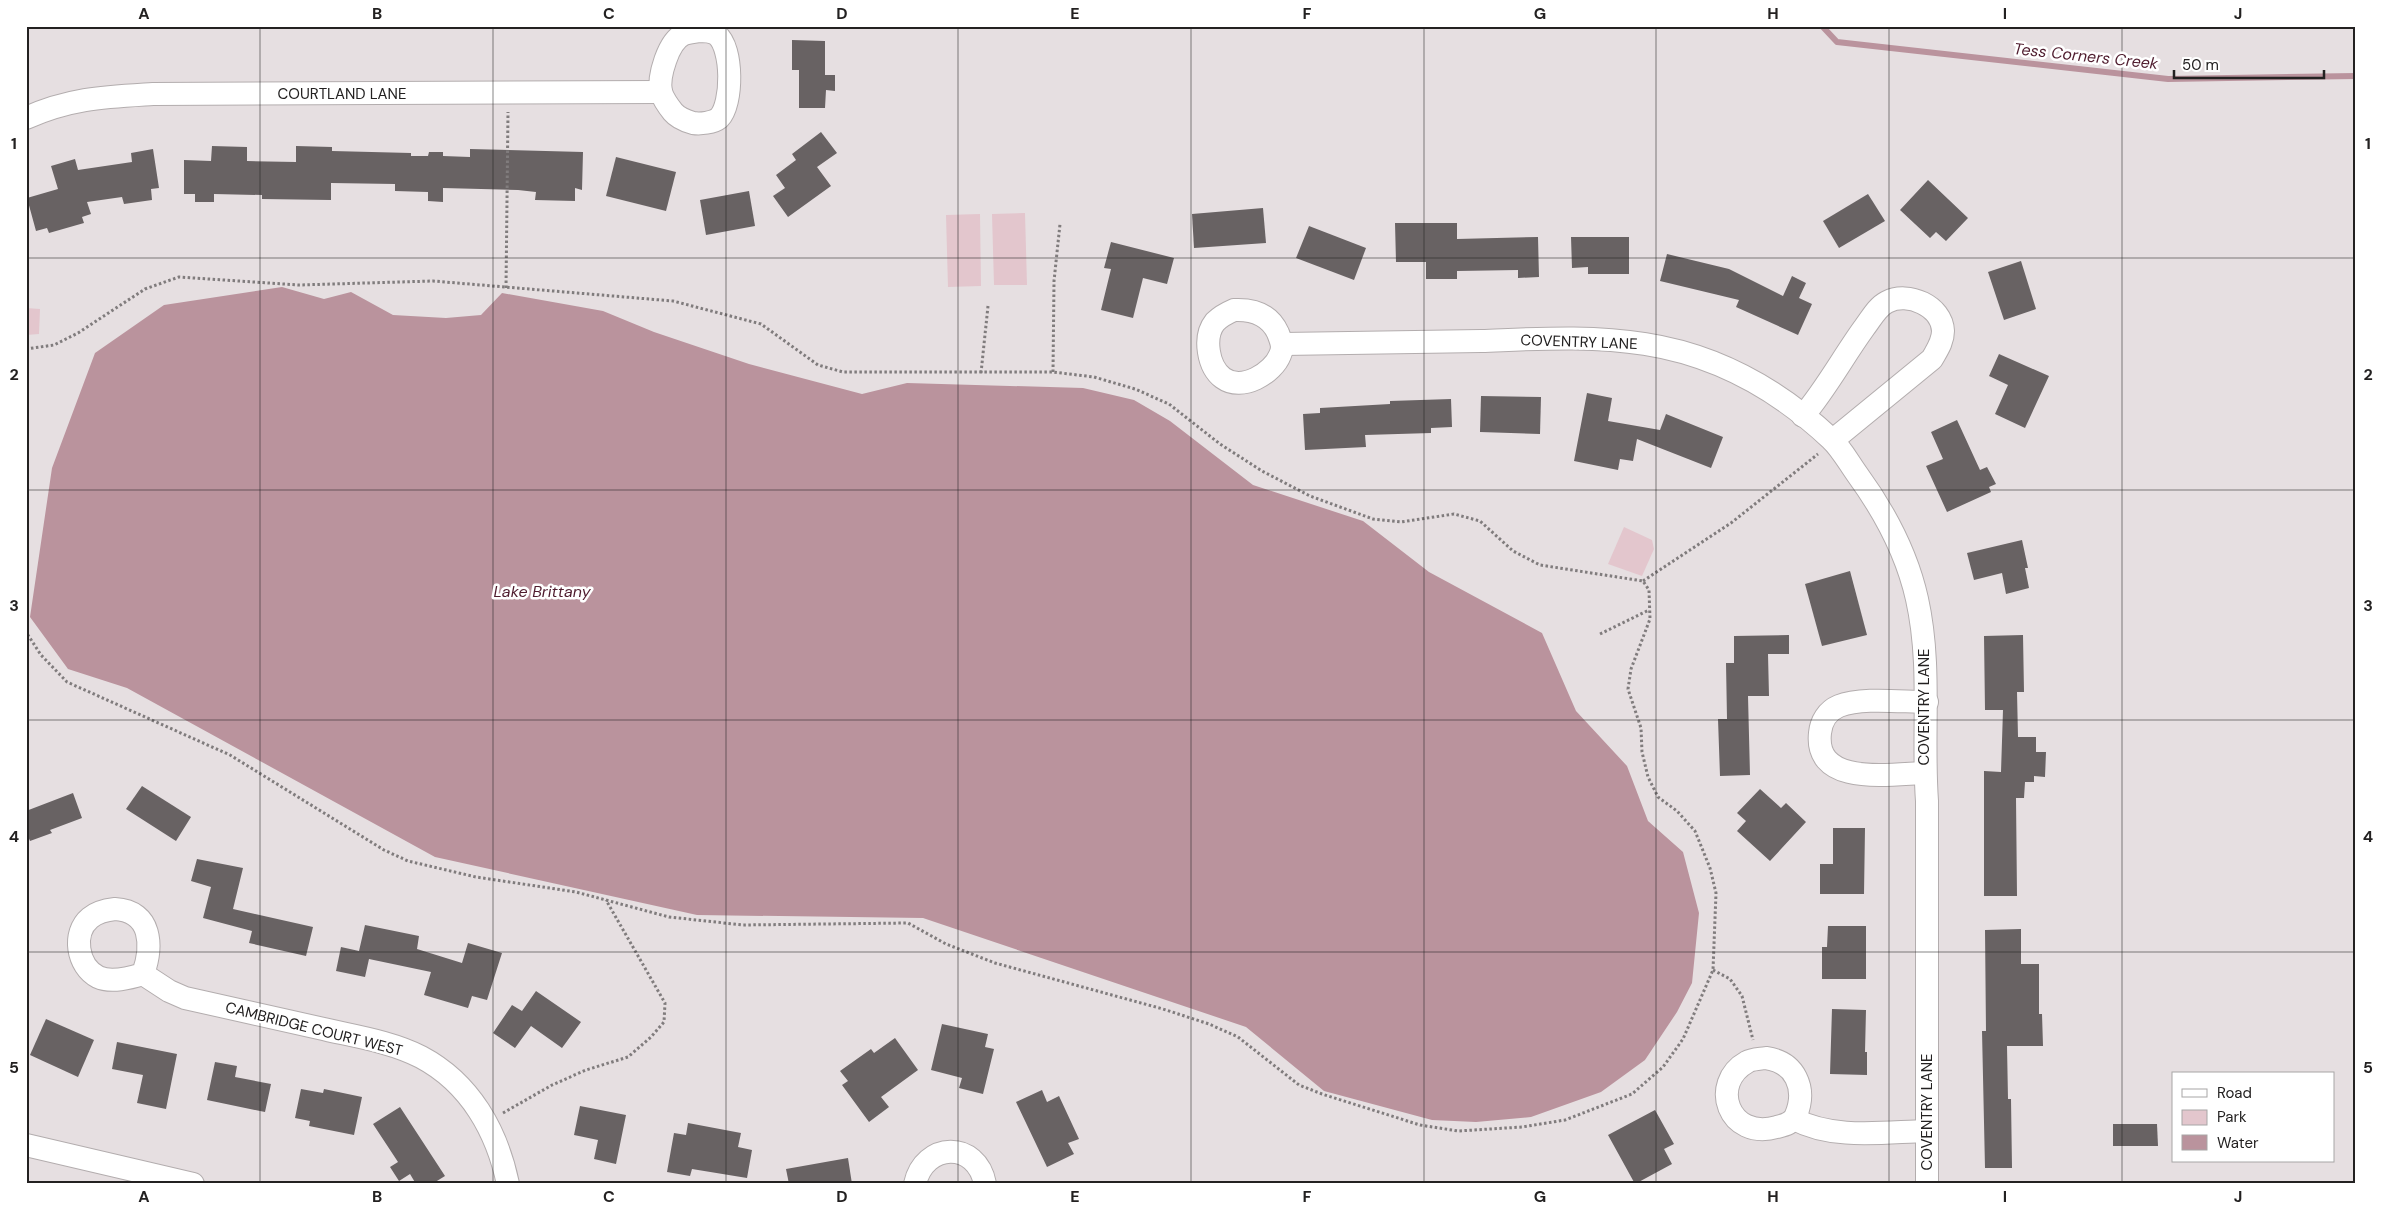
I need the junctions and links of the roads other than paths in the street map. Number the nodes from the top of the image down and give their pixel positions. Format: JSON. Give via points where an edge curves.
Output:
{"nodes":[{"id":1,"x":661,"y":92,"type":"dead end"},
{"id":2,"x":26,"y":118,"type":"edge"},
{"id":3,"x":1283,"y":344,"type":"dead end"},
{"id":4,"x":1803,"y":416,"type":"junction"},
{"id":5,"x":1833,"y":440,"type":"junction"},
{"id":6,"x":1927,"y":702,"type":"junction"},
{"id":7,"x":1925,"y":773,"type":"junction"},
{"id":8,"x":144,"y":974,"type":"dead end"},
{"id":9,"x":1794,"y":1119,"type":"junction"},
{"id":10,"x":1926,"y":1131,"type":"junction"},
{"id":11,"x":26,"y":1145,"type":"edge"},
{"id":12,"x":194,"y":1184,"type":"edge"},
{"id":13,"x":508,"y":1184,"type":"edge"},
{"id":14,"x":915,"y":1184,"type":"edge"},
{"id":15,"x":985,"y":1184,"type":"edge"},
{"id":16,"x":1927,"y":1184,"type":"edge"}],
"edges":[{"from":1,"to":2,"type":"street","name":"COURTLAND LANE","via":[[135,95],[66,102]]},
{"from":3,"to":4,"type":"street","name":"COVENTRY LANE","via":[[1536,339],[1642,343],[1714,362],[1781,398]]},
{"from":4,"to":5,"type":"street","name":"COVENTRY LANE"},
{"from":4,"to":5,"type":"street","via":[[1880,306],[1889,301],[1913,299],[1933,311],[1943,331],[1941,344],[1932,359]]},
{"from":5,"to":6,"type":"street","name":"COVENTRY LANE","via":[[1881,510],[1903,555],[1917,599]]},
{"from":6,"to":7,"type":"street","name":"COVENTRY LANE"},
{"from":6,"to":7,"type":"street","via":[[1849,703],[1837,707],[1821,725],[1820,738],[1821,752],[1830,764],[1840,770],[1858,774]]},
{"from":7,"to":10,"type":"street","name":"COVENTRY LANE"},
{"from":8,"to":13,"type":"street","name":"CAMBRIDGE COURT WEST","via":[[185,998],[382,1043],[420,1056],[446,1073],[487,1122]]},
{"from":9,"to":9,"type":"street","via":[[1770,1129],[1743,1126],[1732,1116],[1728,1102],[1728,1085],[1736,1070],[1749,1061],[1780,1060],[1797,1080],[1799,1108]]},
{"from":9,"to":10,"type":"street","via":[[1807,1126],[1844,1132]]},
{"from":10,"to":16,"type":"street","name":"COVENTRY LANE"},
{"from":11,"to":12,"type":"street"},
{"from":14,"to":15,"type":"street","via":[[922,1164],[948,1151],[963,1153],[975,1160],[983,1171]]}]}
